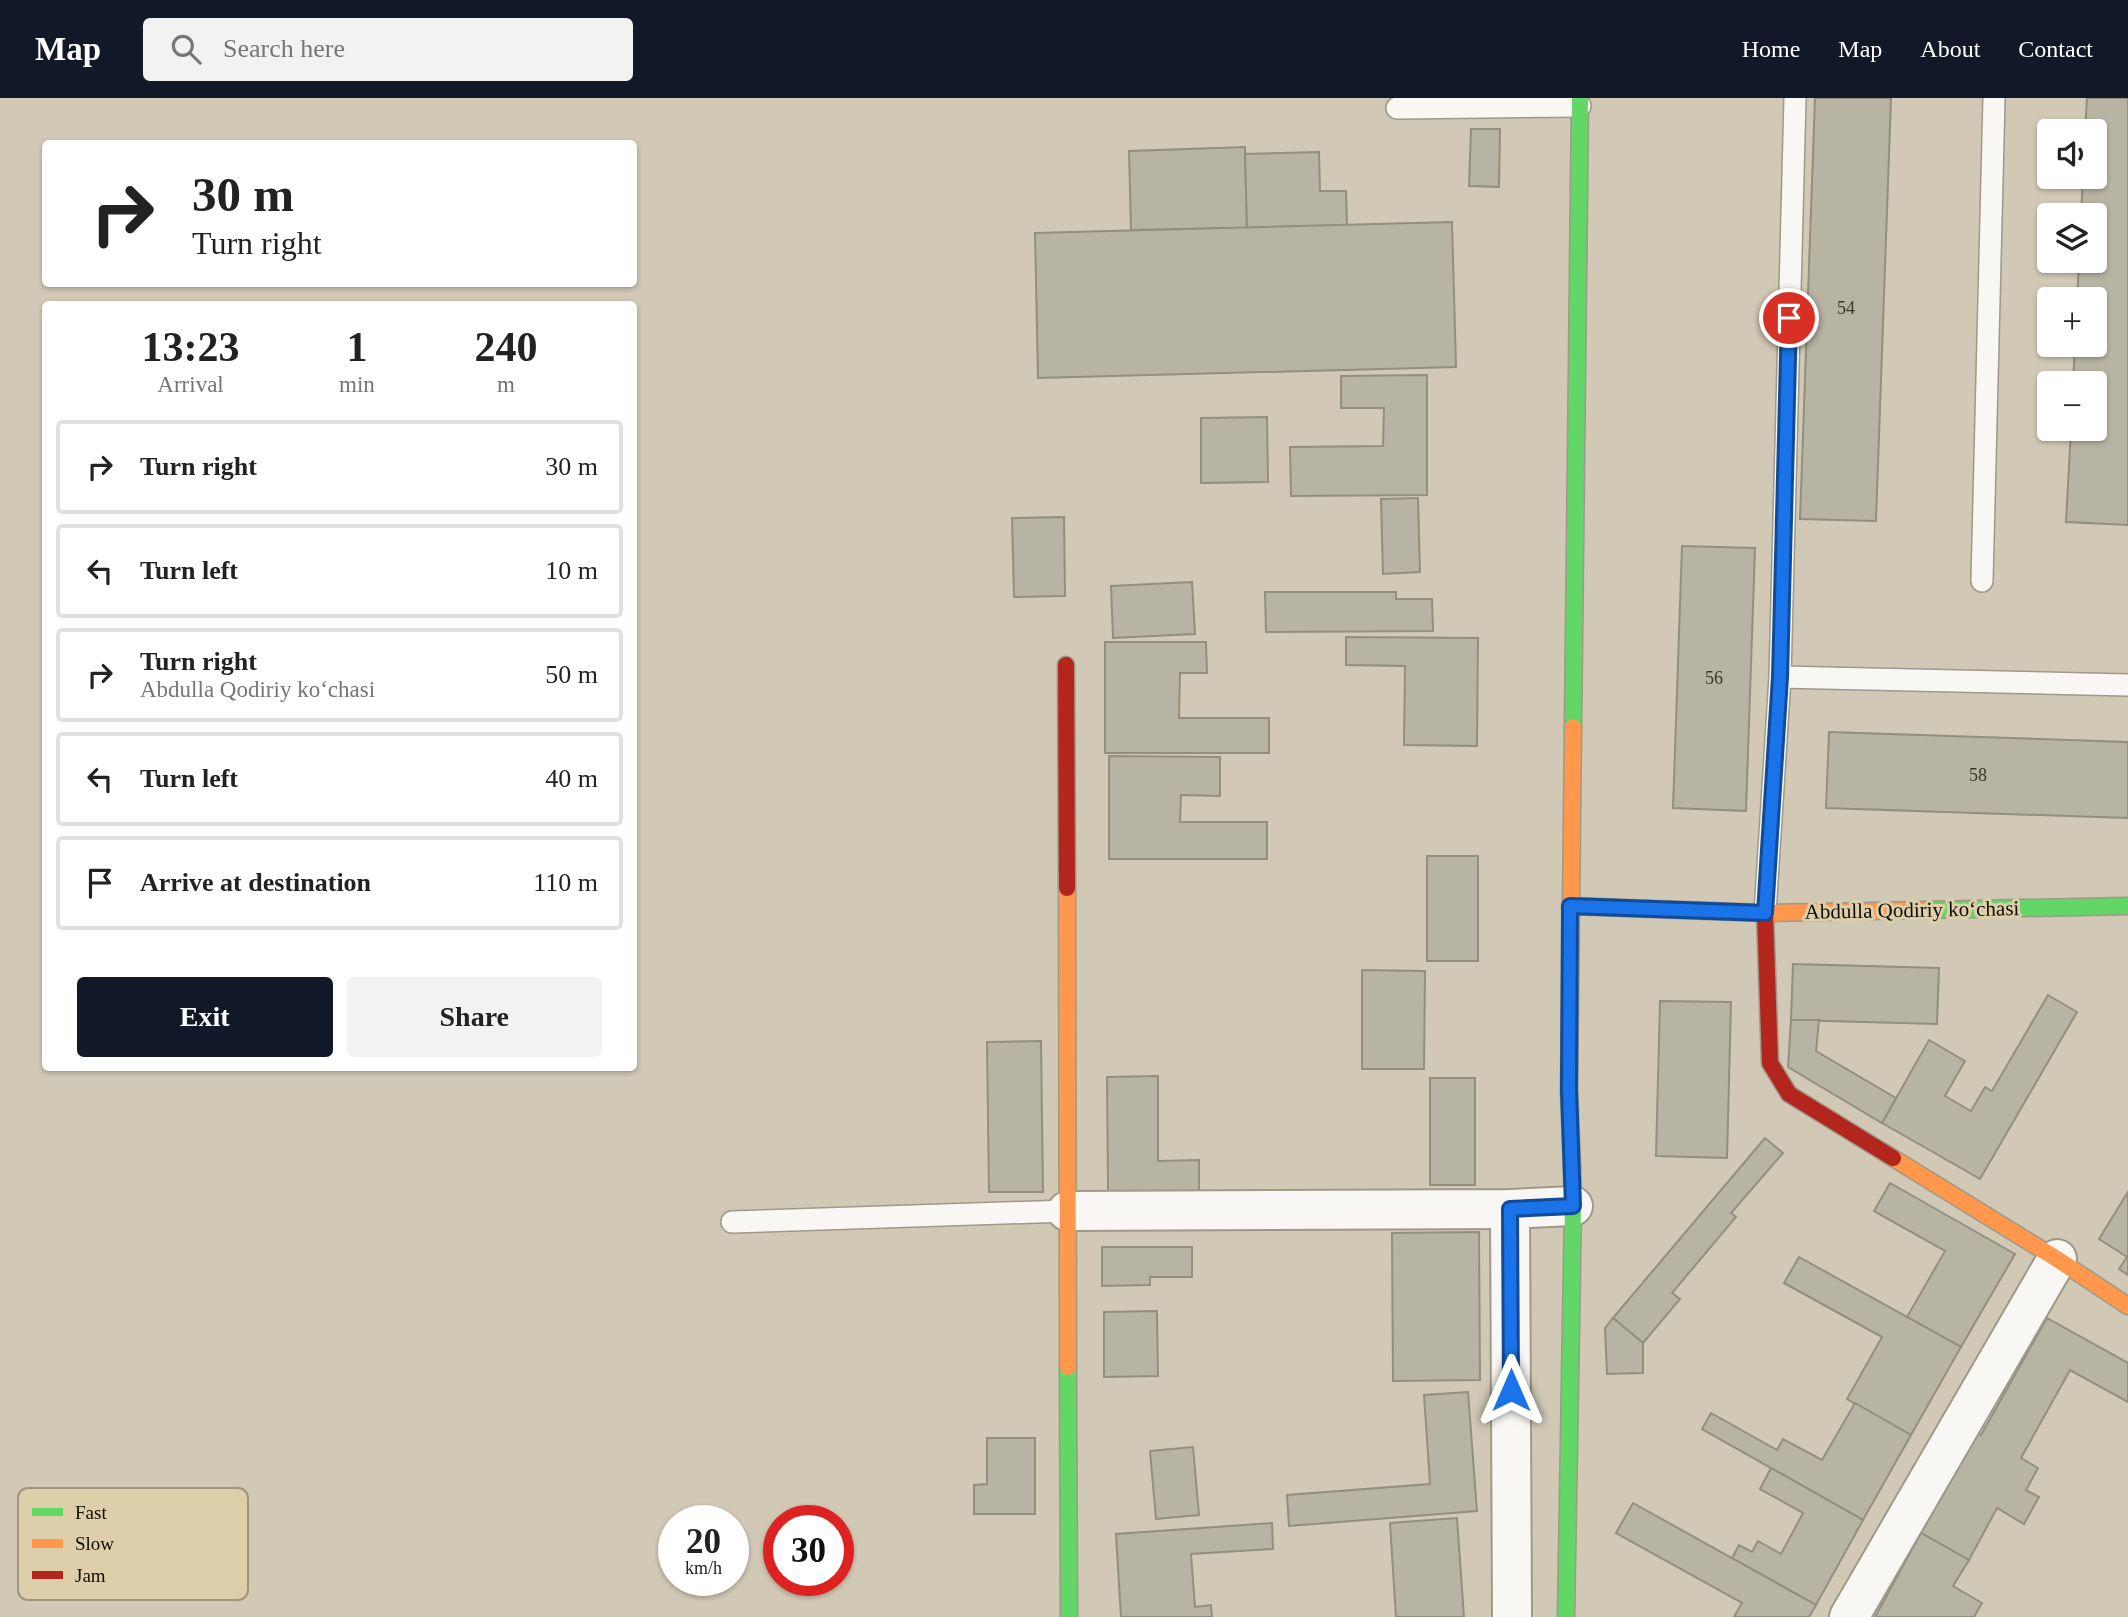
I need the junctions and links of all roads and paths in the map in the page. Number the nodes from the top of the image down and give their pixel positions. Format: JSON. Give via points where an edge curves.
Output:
{"nodes":[{"id":1,"x":1795,"y":98,"type":"edge"},
{"id":2,"x":1994,"y":98,"type":"edge"},
{"id":3,"x":1580,"y":102,"type":"edge"},
{"id":4,"x":1397,"y":108,"type":"dead end"},
{"id":5,"x":1982,"y":580,"type":"dead end"},
{"id":6,"x":1066,"y":665,"type":"dead end"},
{"id":7,"x":1780,"y":677,"type":"junction"},
{"id":8,"x":2128,"y":685,"type":"edge"},
{"id":9,"x":1570,"y":906,"type":"junction"},
{"id":10,"x":2128,"y":906,"type":"edge"},
{"id":11,"x":1765,"y":913,"type":"junction"},
{"id":12,"x":1573,"y":1206,"type":"junction"},
{"id":13,"x":1510,"y":1209,"type":"junction"},
{"id":14,"x":1067,"y":1211,"type":"junction"},
{"id":15,"x":732,"y":1222,"type":"dead end"},
{"id":16,"x":2057,"y":1259,"type":"junction"},
{"id":17,"x":2128,"y":1306,"type":"edge"},
{"id":18,"x":1069,"y":1617,"type":"edge"},
{"id":19,"x":1512,"y":1617,"type":"edge"},
{"id":20,"x":1566,"y":1617,"type":"edge"},
{"id":21,"x":1849,"y":1617,"type":"edge"}],
"edges":[{"from":1,"to":7,"type":"lane"},
{"from":2,"to":5,"type":"lane"},
{"from":3,"to":4,"type":"lane"},
{"from":3,"to":9,"type":"street"},
{"from":6,"to":14,"type":"street"},
{"from":7,"to":8,"type":"lane"},
{"from":7,"to":11,"type":"lane"},
{"from":9,"to":11,"type":"street","name":"Abdulla Qodiriy koʻchasi"},
{"from":9,"to":12,"type":"street"},
{"from":10,"to":11,"type":"street","name":"Abdulla Qodiriy koʻchasi"},
{"from":11,"to":16,"type":"street","via":[[1770,1063],[1789,1094]]},
{"from":12,"to":13,"type":"street"},
{"from":12,"to":20,"type":"street"},
{"from":13,"to":14,"type":"street"},
{"from":13,"to":19,"type":"street"},
{"from":14,"to":15,"type":"lane"},
{"from":14,"to":18,"type":"street"},
{"from":16,"to":17,"type":"street"},
{"from":16,"to":21,"type":"street"}]}
